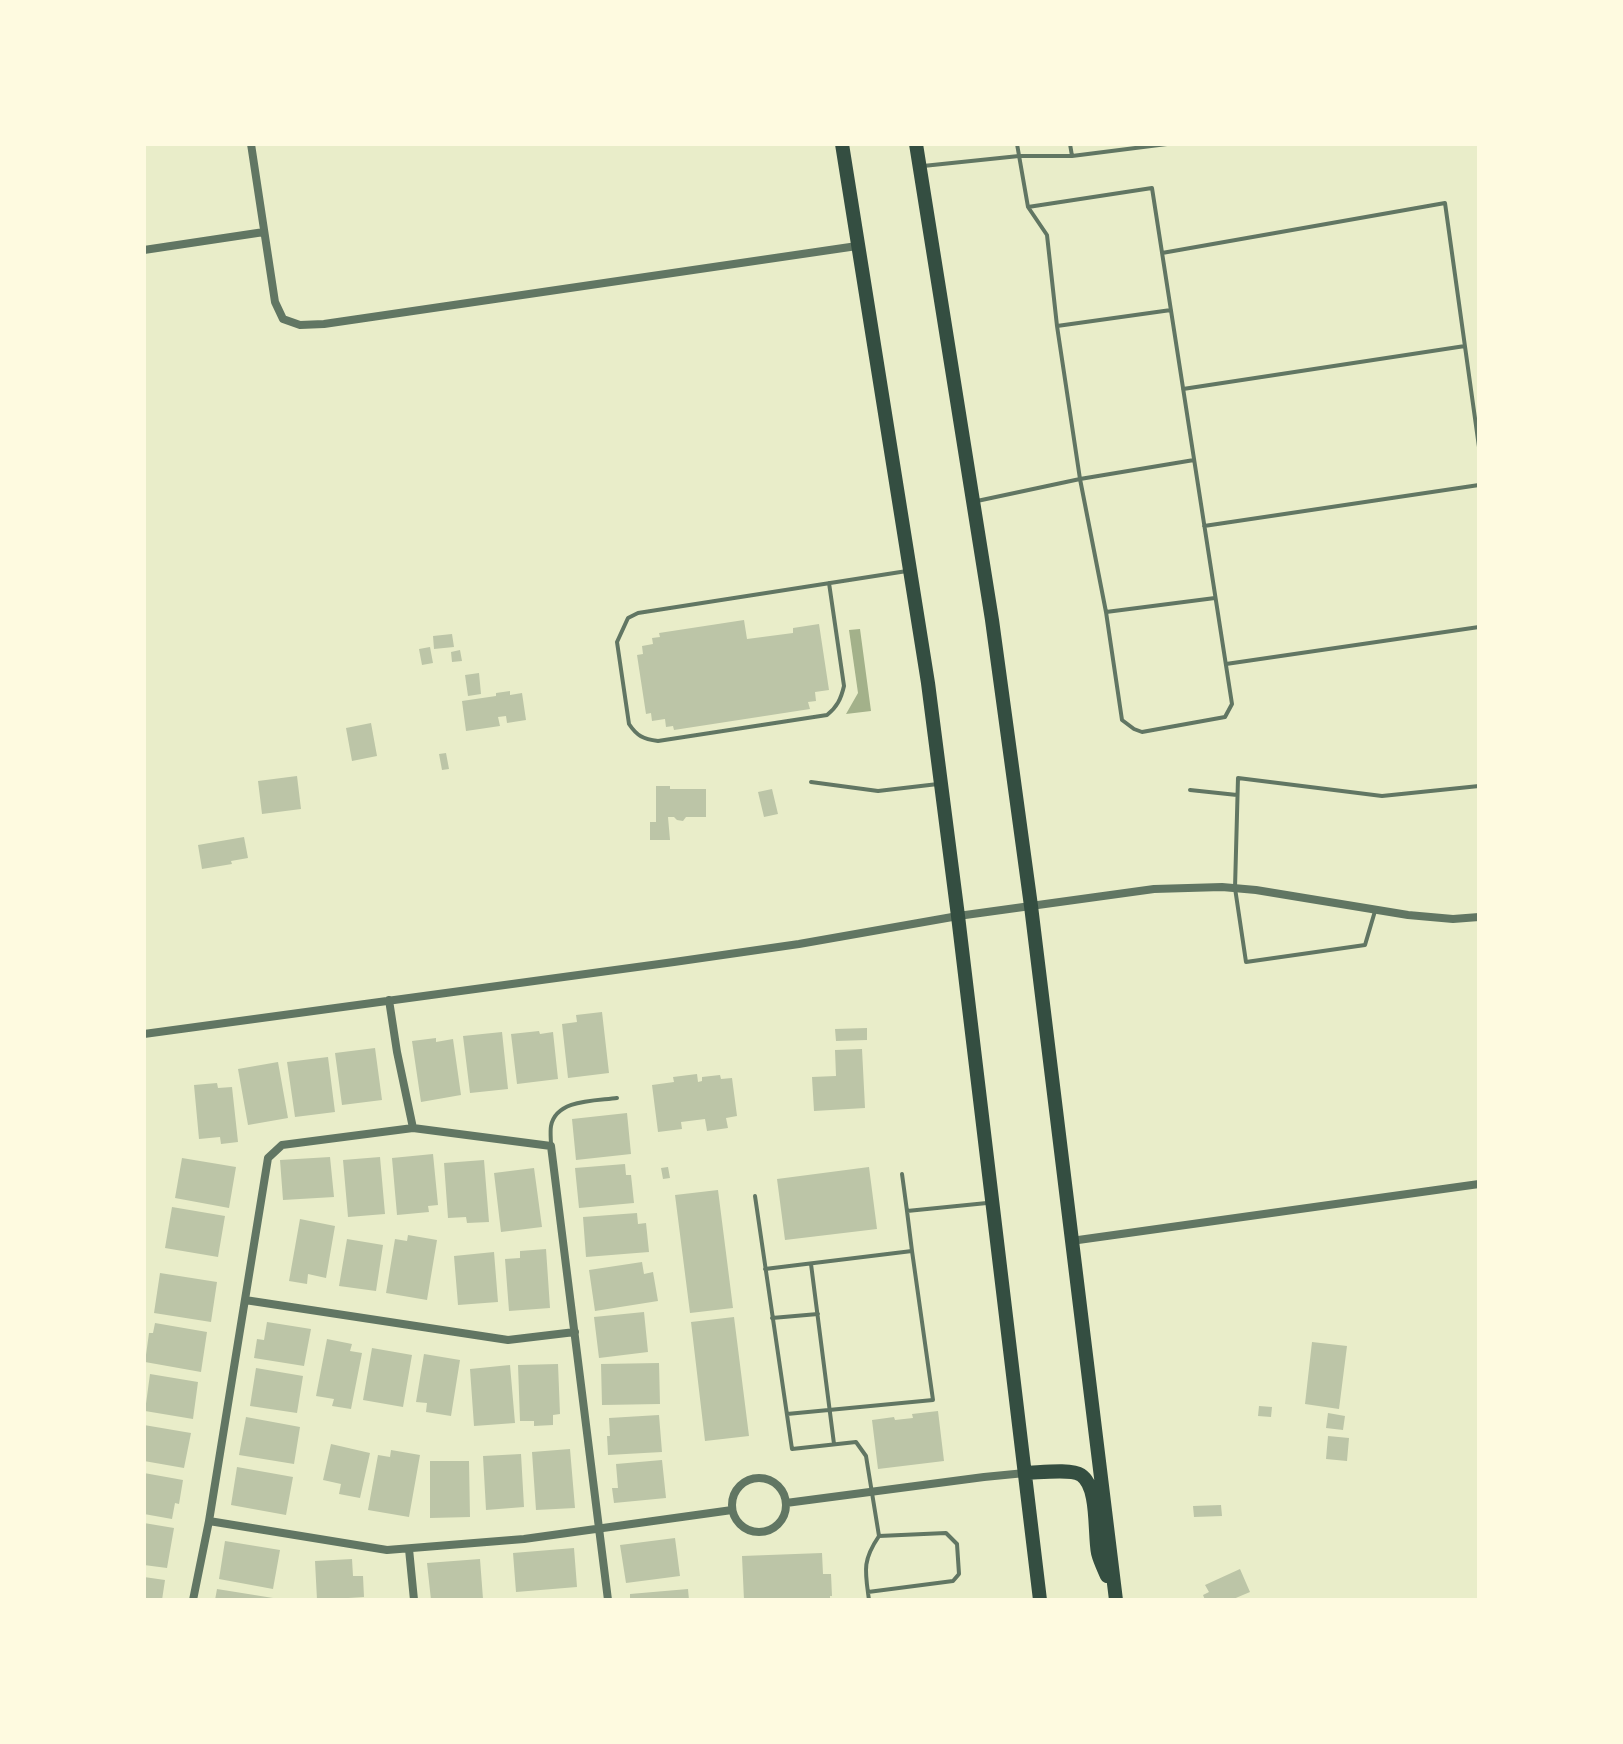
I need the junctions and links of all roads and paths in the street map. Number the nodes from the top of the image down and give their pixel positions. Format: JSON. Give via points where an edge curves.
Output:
{"nodes":[{"id":1,"x":251,"y":144,"type":"edge"},
{"id":2,"x":842,"y":144,"type":"edge"},
{"id":3,"x":916,"y":144,"type":"edge"},
{"id":4,"x":1017,"y":144,"type":"edge"},
{"id":5,"x":1070,"y":144,"type":"edge"},
{"id":6,"x":1167,"y":144,"type":"edge"},
{"id":7,"x":1019,"y":156,"type":"junction"},
{"id":8,"x":1072,"y":156,"type":"junction"},
{"id":9,"x":920,"y":166,"type":"junction"},
{"id":10,"x":1028,"y":207,"type":"junction"},
{"id":11,"x":264,"y":232,"type":"junction"},
{"id":12,"x":857,"y":246,"type":"junction"},
{"id":13,"x":144,"y":250,"type":"edge"},
{"id":14,"x":1162,"y":253,"type":"junction"},
{"id":15,"x":1171,"y":310,"type":"junction"},
{"id":16,"x":1057,"y":326,"type":"junction"},
{"id":17,"x":1465,"y":346,"type":"junction"},
{"id":18,"x":1183,"y":389,"type":"junction"},
{"id":19,"x":1479,"y":447,"type":"edge"},
{"id":20,"x":1194,"y":460,"type":"junction"},
{"id":21,"x":1080,"y":479,"type":"junction"},
{"id":22,"x":1479,"y":485,"type":"edge"},
{"id":23,"x":974,"y":502,"type":"junction"},
{"id":24,"x":1204,"y":526,"type":"junction"},
{"id":25,"x":910,"y":571,"type":"junction"},
{"id":26,"x":829,"y":583,"type":"junction"},
{"id":27,"x":1216,"y":598,"type":"junction"},
{"id":28,"x":1106,"y":612,"type":"junction"},
{"id":29,"x":1479,"y":627,"type":"edge"},
{"id":30,"x":1226,"y":664,"type":"junction"},
{"id":31,"x":811,"y":782,"type":"dead end"},
{"id":32,"x":941,"y":783,"type":"junction"},
{"id":33,"x":1479,"y":786,"type":"edge"},
{"id":34,"x":1190,"y":790,"type":"dead end"},
{"id":35,"x":1237,"y":795,"type":"junction"},
{"id":36,"x":1235,"y":888,"type":"junction"},
{"id":37,"x":1031,"y":906,"type":"junction"},
{"id":38,"x":1375,"y":911,"type":"junction"},
{"id":39,"x":958,"y":916,"type":"junction"},
{"id":40,"x":1479,"y":917,"type":"edge"},
{"id":41,"x":389,"y":1000,"type":"junction"},
{"id":42,"x":144,"y":1034,"type":"edge"},
{"id":43,"x":617,"y":1098,"type":"dead end"},
{"id":44,"x":413,"y":1128,"type":"junction"},
{"id":45,"x":551,"y":1146,"type":"junction"},
{"id":46,"x":902,"y":1174,"type":"dead end"},
{"id":47,"x":1479,"y":1184,"type":"edge"},
{"id":48,"x":755,"y":1196,"type":"dead end"},
{"id":49,"x":991,"y":1203,"type":"junction"},
{"id":50,"x":907,"y":1211,"type":"junction"},
{"id":51,"x":1071,"y":1241,"type":"junction"},
{"id":52,"x":912,"y":1251,"type":"junction"},
{"id":53,"x":811,"y":1263,"type":"junction"},
{"id":54,"x":765,"y":1269,"type":"junction"},
{"id":55,"x":245,"y":1300,"type":"junction"},
{"id":56,"x":818,"y":1314,"type":"junction"},
{"id":57,"x":772,"y":1318,"type":"junction"},
{"id":58,"x":575,"y":1332,"type":"junction"},
{"id":59,"x":829,"y":1410,"type":"junction"},
{"id":60,"x":787,"y":1414,"type":"junction"},
{"id":61,"x":834,"y":1444,"type":"junction"},
{"id":62,"x":1025,"y":1473,"type":"junction"},
{"id":63,"x":872,"y":1493,"type":"junction"},
{"id":64,"x":786,"y":1503,"type":"junction"},
{"id":65,"x":732,"y":1510,"type":"junction"},
{"id":66,"x":209,"y":1521,"type":"junction"},
{"id":67,"x":598,"y":1527,"type":"junction"},
{"id":68,"x":879,"y":1536,"type":"junction"},
{"id":69,"x":409,"y":1549,"type":"junction"},
{"id":70,"x":868,"y":1592,"type":"junction"},
{"id":71,"x":1115,"y":1598,"type":"edge"},
{"id":72,"x":193,"y":1600,"type":"edge"},
{"id":73,"x":414,"y":1600,"type":"edge"},
{"id":74,"x":608,"y":1600,"type":"edge"},
{"id":75,"x":869,"y":1600,"type":"edge"},
{"id":76,"x":1040,"y":1600,"type":"edge"}],
"edges":[{"from":1,"to":11,"type":"street"},
{"from":2,"to":12,"type":"main road"},
{"from":3,"to":9,"type":"main road"},
{"from":4,"to":7,"type":"lane"},
{"from":5,"to":8,"type":"lane"},
{"from":6,"to":8,"type":"lane"},
{"from":7,"to":8,"type":"lane"},
{"from":7,"to":9,"type":"lane"},
{"from":7,"to":10,"type":"lane"},
{"from":9,"to":23,"type":"main road"},
{"from":10,"to":14,"type":"lane","via":[[1152,188]]},
{"from":10,"to":16,"type":"lane","via":[[1047,235]]},
{"from":11,"to":12,"type":"street","via":[[275,302],[283,319],[300,325]]},
{"from":11,"to":13,"type":"street"},
{"from":12,"to":25,"type":"main road"},
{"from":14,"to":15,"type":"lane"},
{"from":14,"to":17,"type":"lane","via":[[1445,203]]},
{"from":15,"to":16,"type":"lane"},
{"from":15,"to":18,"type":"lane"},
{"from":16,"to":21,"type":"lane"},
{"from":17,"to":18,"type":"lane"},
{"from":17,"to":19,"type":"lane"},
{"from":18,"to":20,"type":"lane"},
{"from":20,"to":21,"type":"lane"},
{"from":20,"to":24,"type":"lane"},
{"from":21,"to":23,"type":"lane"},
{"from":21,"to":28,"type":"lane"},
{"from":22,"to":24,"type":"lane"},
{"from":23,"to":37,"type":"main road"},
{"from":24,"to":27,"type":"lane"},
{"from":25,"to":26,"type":"lane"},
{"from":25,"to":32,"type":"main road"},
{"from":26,"to":26,"type":"lane","via":[[628,618],[617,642],[629,724],[635,733],[658,741],[827,715],[844,686]]},
{"from":27,"to":28,"type":"lane"},
{"from":27,"to":30,"type":"lane"},
{"from":28,"to":30,"type":"lane","via":[[1122,720],[1134,729],[1142,732],[1225,717],[1232,704]]},
{"from":29,"to":30,"type":"lane"},
{"from":31,"to":32,"type":"lane","via":[[878,791]]},
{"from":32,"to":39,"type":"main road"},
{"from":33,"to":35,"type":"lane","via":[[1382,796],[1238,778]]},
{"from":34,"to":35,"type":"lane"},
{"from":35,"to":36,"type":"lane"},
{"from":36,"to":37,"type":"street","via":[[1154,889]]},
{"from":36,"to":38,"type":"street"},
{"from":36,"to":38,"type":"lane","via":[[1246,962],[1365,945]]},
{"from":37,"to":39,"type":"street"},
{"from":37,"to":51,"type":"main road"},
{"from":38,"to":40,"type":"street"},
{"from":39,"to":41,"type":"street","via":[[799,944]]},
{"from":39,"to":49,"type":"main road"},
{"from":41,"to":42,"type":"street"},
{"from":41,"to":44,"type":"street"},
{"from":43,"to":45,"type":"lane","via":[[574,1104],[557,1113]]},
{"from":44,"to":45,"type":"street"},
{"from":44,"to":55,"type":"street","via":[[282,1145],[268,1158]]},
{"from":45,"to":58,"type":"street"},
{"from":46,"to":50,"type":"lane"},
{"from":47,"to":51,"type":"street"},
{"from":48,"to":54,"type":"lane"},
{"from":49,"to":50,"type":"lane"},
{"from":49,"to":62,"type":"main road"},
{"from":50,"to":52,"type":"lane"},
{"from":51,"to":71,"type":"main road"},
{"from":52,"to":53,"type":"lane"},
{"from":52,"to":59,"type":"lane","via":[[933,1400]]},
{"from":53,"to":54,"type":"lane"},
{"from":53,"to":56,"type":"lane"},
{"from":54,"to":57,"type":"lane"},
{"from":55,"to":58,"type":"street","via":[[508,1340]]},
{"from":55,"to":66,"type":"street"},
{"from":56,"to":57,"type":"lane"},
{"from":56,"to":59,"type":"lane"},
{"from":57,"to":60,"type":"lane"},
{"from":58,"to":67,"type":"street"},
{"from":59,"to":60,"type":"lane"},
{"from":59,"to":61,"type":"lane"},
{"from":60,"to":61,"type":"lane","via":[[792,1449]]},
{"from":61,"to":63,"type":"lane","via":[[856,1442],[866,1456]]},
{"from":62,"to":63,"type":"street"},
{"from":62,"to":71,"type":"main road","via":[[1072,1472],[1088,1483],[1098,1553]]},
{"from":62,"to":76,"type":"main road"},
{"from":63,"to":64,"type":"street"},
{"from":63,"to":68,"type":"lane"},
{"from":64,"to":65,"type":"street","via":[[782,1519],[762,1532],[746,1529]]},
{"from":64,"to":65,"type":"street","via":[[780,1487],[756,1478],[740,1485]]},
{"from":65,"to":67,"type":"street"},
{"from":66,"to":69,"type":"street","via":[[387,1550]]},
{"from":66,"to":72,"type":"street"},
{"from":67,"to":69,"type":"street"},
{"from":67,"to":74,"type":"street"},
{"from":68,"to":70,"type":"lane","via":[[864,1569]]},
{"from":68,"to":70,"type":"lane","via":[[946,1533],[957,1544],[959,1574],[953,1581]]},
{"from":69,"to":73,"type":"street"},
{"from":70,"to":75,"type":"lane"}]}
